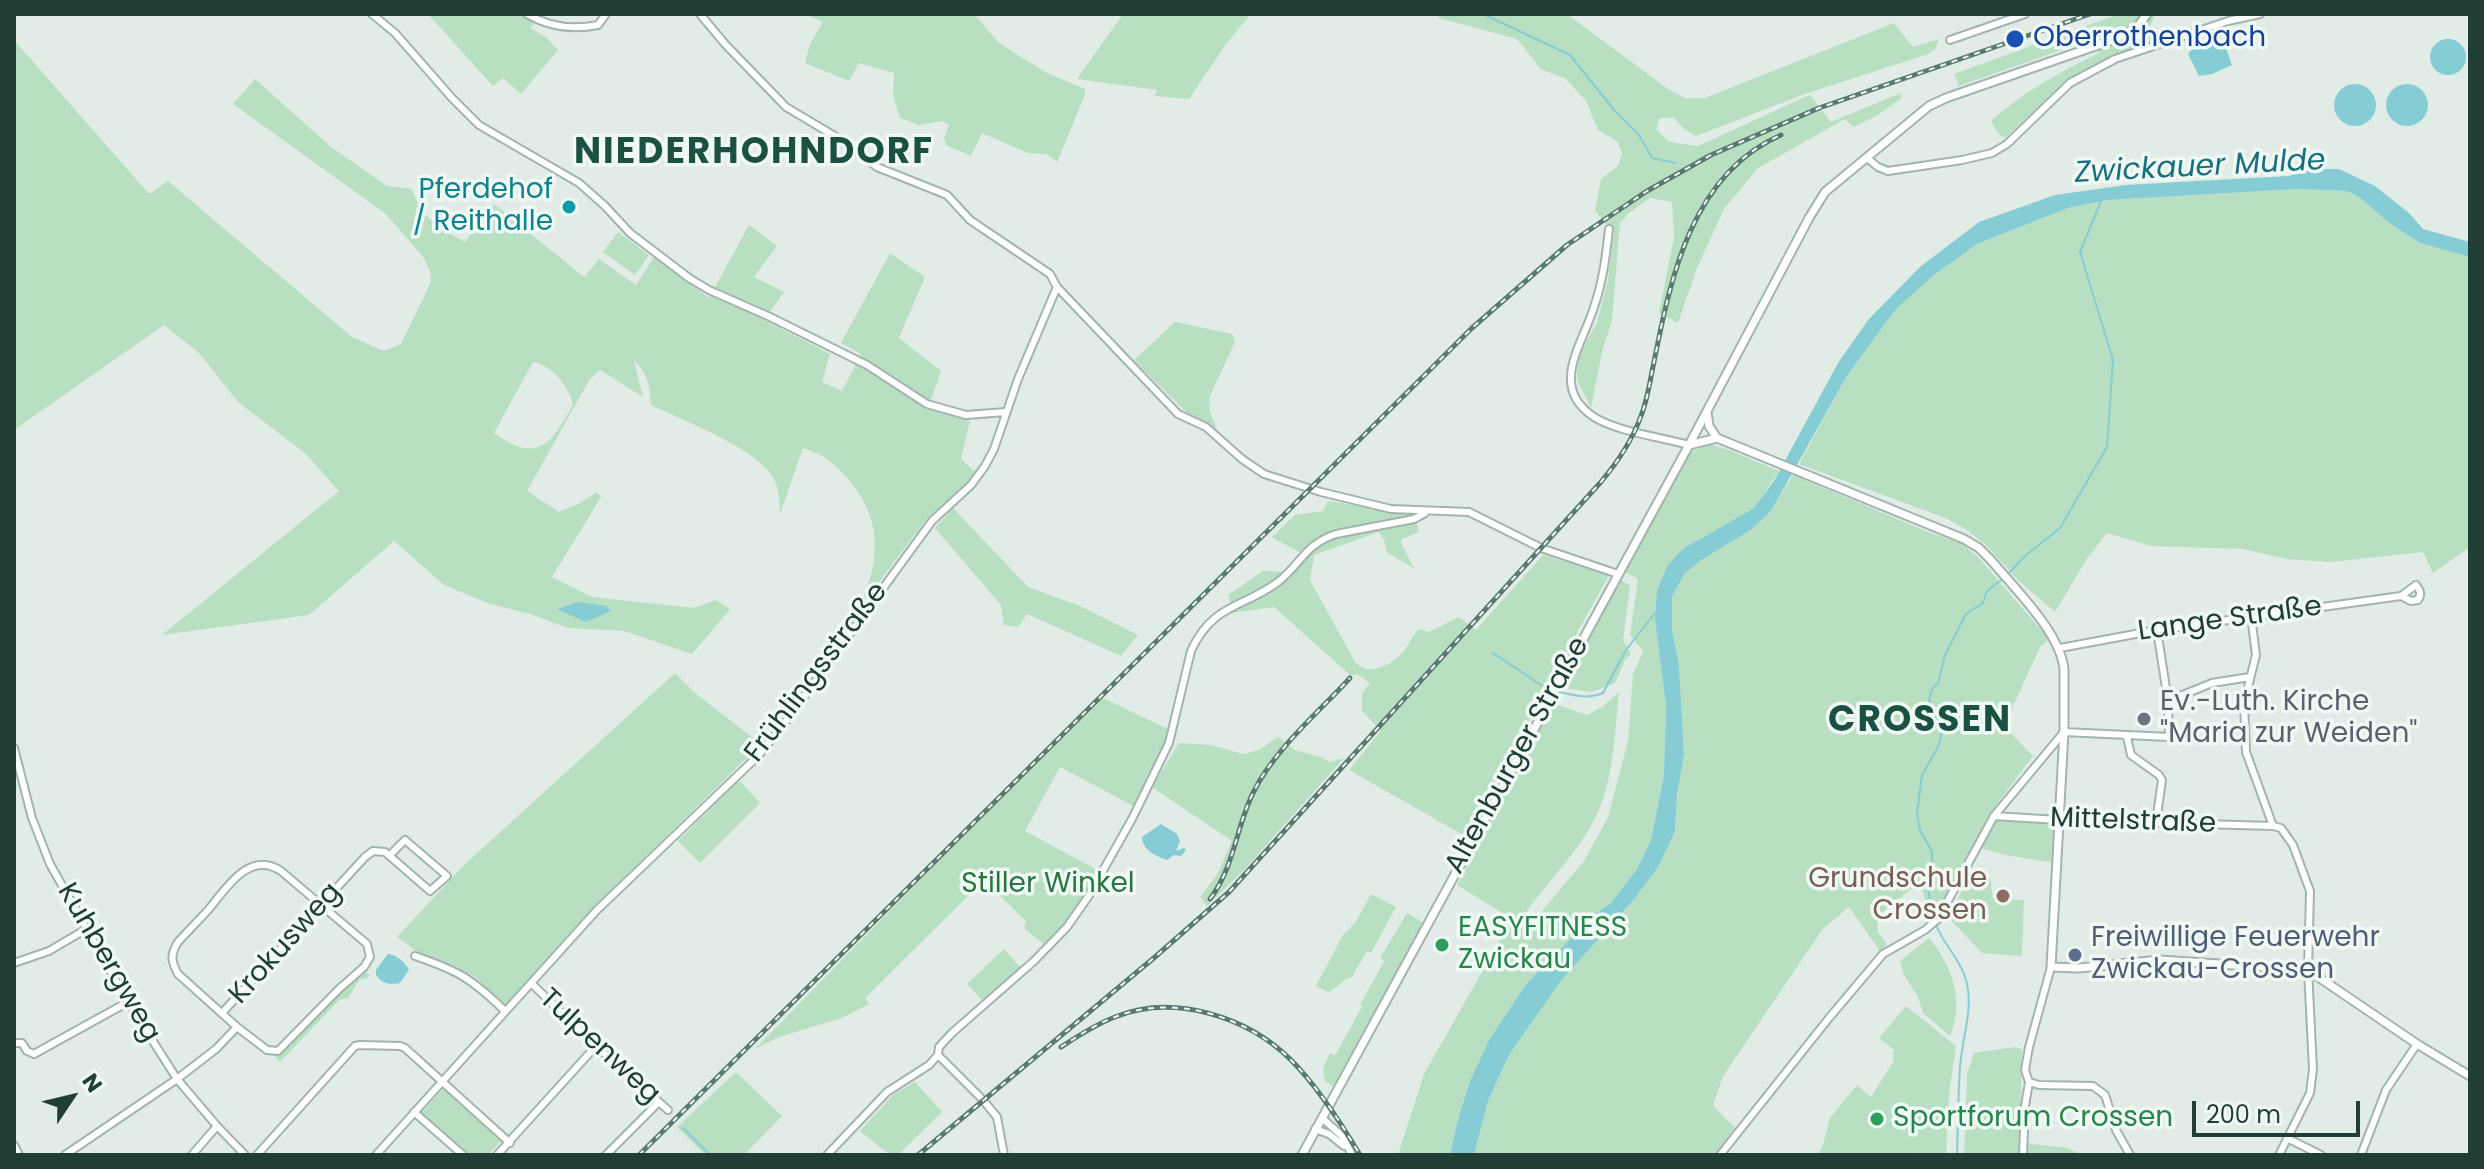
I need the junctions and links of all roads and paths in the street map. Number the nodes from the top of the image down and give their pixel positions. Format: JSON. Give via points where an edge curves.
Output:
{"nodes":[{"id":1,"x":372,"y":14,"type":"edge"},
{"id":2,"x":527,"y":14,"type":"edge"},
{"id":3,"x":606,"y":14,"type":"edge"},
{"id":4,"x":700,"y":14,"type":"edge"},
{"id":5,"x":2025,"y":14,"type":"edge"},
{"id":6,"x":2147,"y":14,"type":"edge"},
{"id":7,"x":2260,"y":14,"type":"edge"},
{"id":8,"x":1950,"y":40,"type":"dead end"},
{"id":9,"x":1867,"y":158,"type":"junction"},
{"id":10,"x":1609,"y":229,"type":"dead end"},
{"id":11,"x":1057,"y":287,"type":"junction"},
{"id":12,"x":1706,"y":410,"type":"junction"},
{"id":13,"x":1006,"y":412,"type":"junction"},
{"id":14,"x":1717,"y":438,"type":"junction"},
{"id":15,"x":1689,"y":445,"type":"junction"},
{"id":16,"x":1429,"y":511,"type":"junction"},
{"id":17,"x":1618,"y":574,"type":"junction"},
{"id":18,"x":2401,"y":596,"type":"dead end"},
{"id":19,"x":2251,"y":616,"type":"junction"},
{"id":20,"x":2157,"y":630,"type":"junction"},
{"id":21,"x":2060,"y":648,"type":"junction"},
{"id":22,"x":2250,"y":677,"type":"junction"},
{"id":23,"x":2168,"y":701,"type":"junction"},
{"id":24,"x":2064,"y":732,"type":"junction"},
{"id":25,"x":2127,"y":737,"type":"junction"},
{"id":26,"x":14,"y":748,"type":"edge"},
{"id":27,"x":1994,"y":816,"type":"junction"},
{"id":28,"x":2058,"y":820,"type":"junction"},
{"id":29,"x":2156,"y":822,"type":"junction"},
{"id":30,"x":2273,"y":826,"type":"junction"},
{"id":31,"x":390,"y":855,"type":"junction"},
{"id":32,"x":320,"y":905,"type":"junction"},
{"id":33,"x":88,"y":928,"type":"junction"},
{"id":34,"x":415,"y":956,"type":"dead end"},
{"id":35,"x":14,"y":963,"type":"edge"},
{"id":36,"x":2051,"y":967,"type":"junction"},
{"id":37,"x":2308,"y":970,"type":"junction"},
{"id":38,"x":531,"y":983,"type":"junction"},
{"id":39,"x":128,"y":1002,"type":"junction"},
{"id":40,"x":505,"y":1011,"type":"junction"},
{"id":41,"x":222,"y":1013,"type":"junction"},
{"id":42,"x":237,"y":1027,"type":"junction"},
{"id":43,"x":14,"y":1043,"type":"edge"},
{"id":44,"x":2417,"y":1044,"type":"junction"},
{"id":45,"x":596,"y":1046,"type":"junction"},
{"id":46,"x":938,"y":1055,"type":"junction"},
{"id":47,"x":2470,"y":1076,"type":"edge"},
{"id":48,"x":177,"y":1079,"type":"junction"},
{"id":49,"x":442,"y":1081,"type":"junction"},
{"id":50,"x":2029,"y":1082,"type":"junction"},
{"id":51,"x":659,"y":1102,"type":"junction"},
{"id":52,"x":668,"y":1110,"type":"dead end"},
{"id":53,"x":414,"y":1112,"type":"junction"},
{"id":54,"x":1322,"y":1118,"type":"junction"},
{"id":55,"x":217,"y":1126,"type":"junction"},
{"id":56,"x":1315,"y":1129,"type":"junction"},
{"id":57,"x":2287,"y":1138,"type":"junction"},
{"id":58,"x":510,"y":1143,"type":"junction"},
{"id":59,"x":14,"y":1145,"type":"edge"},
{"id":60,"x":19,"y":1155,"type":"edge"},
{"id":61,"x":65,"y":1155,"type":"edge"},
{"id":62,"x":192,"y":1155,"type":"edge"},
{"id":63,"x":245,"y":1155,"type":"edge"},
{"id":64,"x":257,"y":1155,"type":"edge"},
{"id":65,"x":376,"y":1155,"type":"edge"},
{"id":66,"x":463,"y":1155,"type":"edge"},
{"id":67,"x":497,"y":1155,"type":"edge"},
{"id":68,"x":606,"y":1155,"type":"edge"},
{"id":69,"x":827,"y":1155,"type":"edge"},
{"id":70,"x":1004,"y":1155,"type":"edge"},
{"id":71,"x":1302,"y":1155,"type":"edge"},
{"id":72,"x":1720,"y":1155,"type":"edge"},
{"id":73,"x":2023,"y":1155,"type":"edge"},
{"id":74,"x":2130,"y":1155,"type":"edge"},
{"id":75,"x":2279,"y":1155,"type":"edge"},
{"id":76,"x":2321,"y":1155,"type":"edge"},
{"id":77,"x":2361,"y":1155,"type":"edge"}],
"edges":[{"from":1,"to":13,"type":"street","via":[[479,125],[579,183],[630,233],[689,278],[867,365],[927,404],[966,415]]},
{"from":2,"to":3,"type":"street","via":[[549,25],[579,27],[598,25]]},
{"from":4,"to":11,"type":"street","via":[[786,107],[877,167],[947,195],[970,220],[1050,274]]},
{"from":5,"to":8,"type":"street"},
{"from":6,"to":9,"type":"street","name":"Altenburger Straße","via":[[2136,29],[2107,42],[1929,106]]},
{"from":7,"to":9,"type":"street","via":[[2104,65],[2070,83],[1992,153],[1888,171]]},
{"from":9,"to":12,"type":"street","name":"Altenburger Straße","via":[[1825,192]]},
{"from":10,"to":15,"type":"street","via":[[1603,277],[1574,355],[1571,387],[1595,418]]},
{"from":11,"to":13,"type":"street","name":"Frühlingsstraße"},
{"from":11,"to":16,"type":"street","via":[[1178,414],[1206,427],[1264,474],[1391,509]]},
{"from":12,"to":14,"type":"street"},
{"from":12,"to":15,"type":"street","name":"Altenburger Straße"},
{"from":13,"to":38,"type":"street","name":"Frühlingsstraße","via":[[985,466],[932,521],[759,755],[597,910]]},
{"from":14,"to":15,"type":"street"},
{"from":14,"to":21,"type":"street","via":[[1979,548]]},
{"from":15,"to":17,"type":"street","name":"Altenburger Straße"},
{"from":16,"to":17,"type":"street","via":[[1469,512],[1541,548]]},
{"from":16,"to":46,"type":"street","via":[[1414,519],[1323,538],[1279,581],[1207,624],[1191,651],[1169,743],[1088,897],[1067,927],[952,1033]]},
{"from":17,"to":54,"type":"street","name":"Altenburger Straße"},
{"from":18,"to":19,"type":"street","name":"Lange Straße"},
{"from":19,"to":20,"type":"street","name":"Lange Straße"},
{"from":19,"to":22,"type":"street","via":[[2256,655]]},
{"from":20,"to":21,"type":"street","name":"Lange Straße"},
{"from":20,"to":23,"type":"street"},
{"from":21,"to":24,"type":"street"},
{"from":22,"to":23,"type":"street","via":[[2212,683]]},
{"from":22,"to":30,"type":"street","via":[[2244,703],[2246,752]]},
{"from":23,"to":25,"type":"street","via":[[2169,737]]},
{"from":24,"to":25,"type":"street"},
{"from":24,"to":27,"type":"street"},
{"from":24,"to":28,"type":"street"},
{"from":25,"to":29,"type":"street","via":[[2133,757],[2162,780]]},
{"from":26,"to":33,"type":"street","name":"Kuhbergweg","via":[[40,842]]},
{"from":27,"to":28,"type":"street","name":"Mittelstraße"},
{"from":27,"to":72,"type":"street","via":[[1938,919],[1883,954]]},
{"from":28,"to":29,"type":"street","name":"Mittelstraße"},
{"from":28,"to":36,"type":"street"},
{"from":29,"to":30,"type":"street","name":"Mittelstraße"},
{"from":30,"to":37,"type":"street","via":[[2281,828],[2293,845],[2310,891]]},
{"from":31,"to":31,"type":"street","name":"Krokusweg","via":[[430,891],[447,876],[405,840]]},
{"from":31,"to":32,"type":"street","name":"Krokusweg","via":[[373,851]]},
{"from":32,"to":41,"type":"street","name":"Krokusweg"},
{"from":32,"to":41,"type":"street","via":[[269,865],[251,866],[224,889],[178,942],[171,959],[178,974]]},
{"from":32,"to":42,"type":"street","via":[[367,944],[370,957],[364,967],[278,1051],[267,1050]]},
{"from":33,"to":35,"type":"street","via":[[49,951]]},
{"from":33,"to":39,"type":"street","name":"Kuhbergweg"},
{"from":34,"to":40,"type":"street","via":[[455,970]]},
{"from":36,"to":37,"type":"street","via":[[2160,960]]},
{"from":36,"to":50,"type":"street","via":[[2029,1047]]},
{"from":37,"to":44,"type":"street"},
{"from":37,"to":57,"type":"street","via":[[2313,1069],[2310,1093]]},
{"from":38,"to":40,"type":"street","name":"Frühlingsstraße"},
{"from":38,"to":45,"type":"street","name":"Tulpenweg"},
{"from":39,"to":43,"type":"street","via":[[34,1054]]},
{"from":39,"to":48,"type":"street","name":"Kuhbergweg"},
{"from":40,"to":49,"type":"street","name":"Frühlingsstraße"},
{"from":41,"to":42,"type":"street","name":"Krokusweg"},
{"from":42,"to":48,"type":"street","name":"Krokusweg"},
{"from":44,"to":47,"type":"street"},
{"from":44,"to":77,"type":"street","via":[[2386,1090]]},
{"from":45,"to":51,"type":"street","name":"Tulpenweg"},
{"from":45,"to":58,"type":"street"},
{"from":46,"to":69,"type":"street","via":[[887,1092]]},
{"from":46,"to":70,"type":"street","via":[[997,1117]]},
{"from":48,"to":55,"type":"street","name":"Kuhbergweg"},
{"from":48,"to":61,"type":"street","name":"Krokusweg"},
{"from":49,"to":53,"type":"street","name":"Frühlingsstraße"},
{"from":49,"to":58,"type":"street"},
{"from":49,"to":64,"type":"street","via":[[405,1048],[355,1046]]},
{"from":50,"to":73,"type":"street"},
{"from":50,"to":74,"type":"street","via":[[2093,1086],[2105,1095]]},
{"from":51,"to":52,"type":"street","name":"Tulpenweg"},
{"from":51,"to":68,"type":"street"},
{"from":53,"to":65,"type":"street","name":"Frühlingsstraße"},
{"from":53,"to":66,"type":"street"},
{"from":54,"to":56,"type":"street","name":"Altenburger Straße"},
{"from":54,"to":56,"type":"street","via":[[1342,1136],[1352,1155]]},
{"from":55,"to":62,"type":"street"},
{"from":55,"to":63,"type":"street","name":"Kuhbergweg"},
{"from":56,"to":71,"type":"street","name":"Altenburger Straße"},
{"from":57,"to":75,"type":"street"},
{"from":57,"to":76,"type":"street"},
{"from":58,"to":67,"type":"street"},
{"from":59,"to":60,"type":"street"}]}
